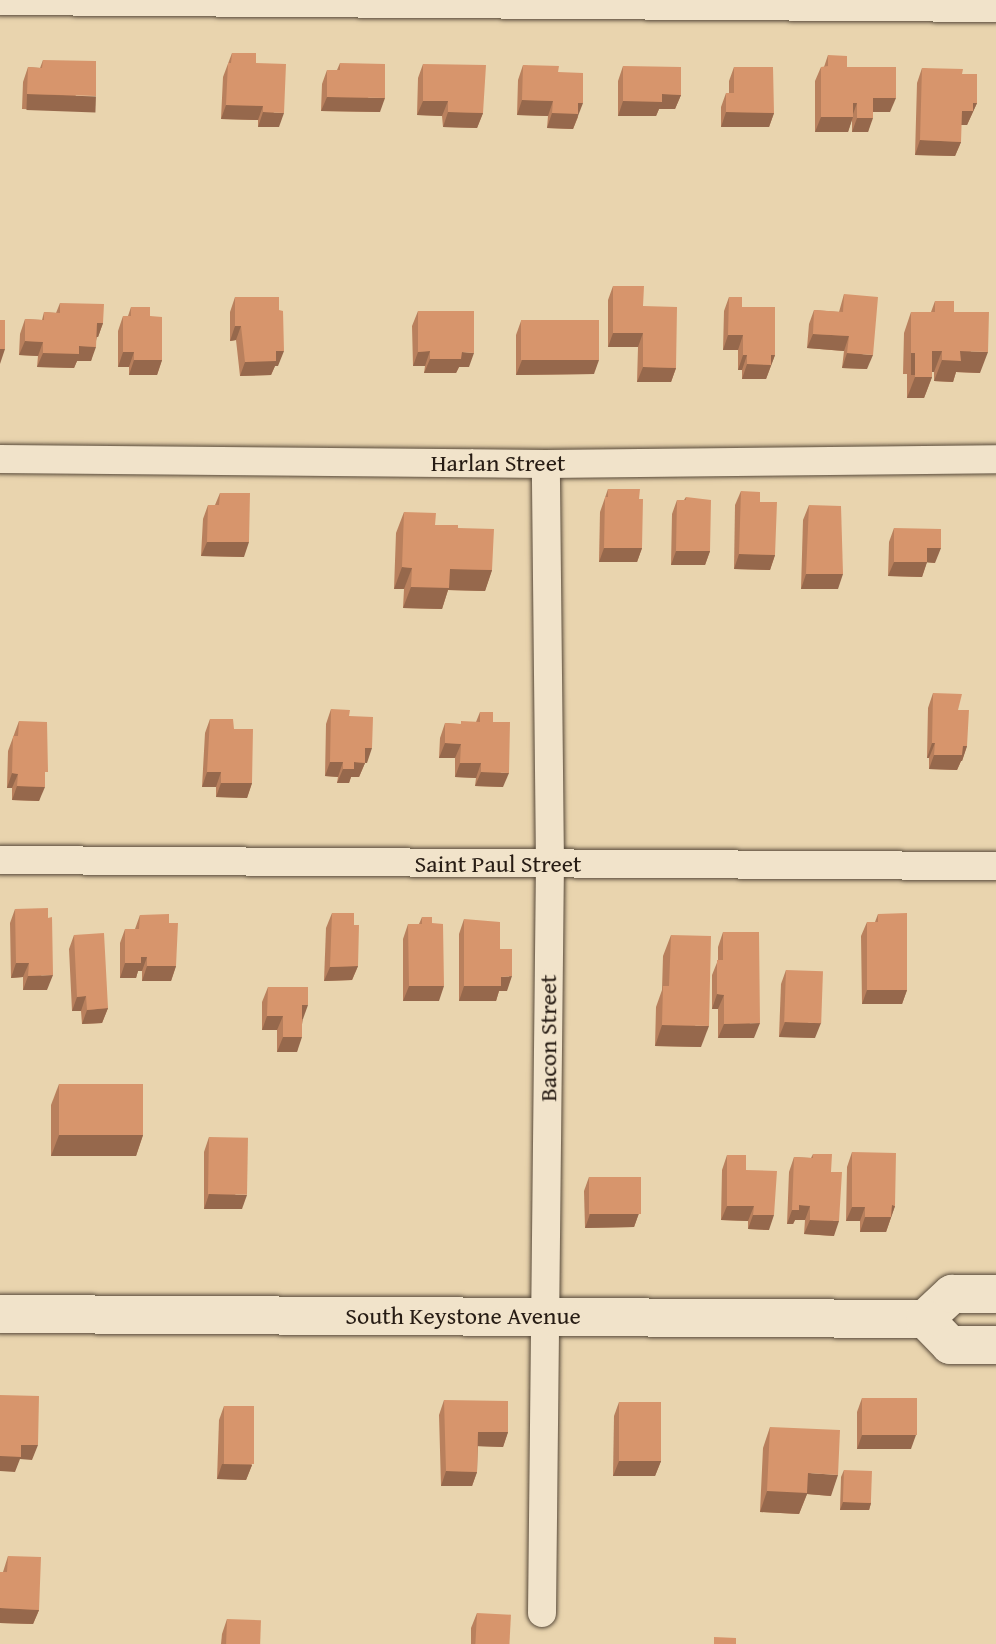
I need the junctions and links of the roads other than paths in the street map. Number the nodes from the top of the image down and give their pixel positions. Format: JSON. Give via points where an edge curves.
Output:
{"nodes":[{"id":1,"x":0,"y":1,"type":"edge"},
{"id":2,"x":996,"y":8,"type":"edge"},
{"id":3,"x":0,"y":459,"type":"edge"},
{"id":4,"x":996,"y":459,"type":"edge"},
{"id":5,"x":546,"y":464,"type":"junction"},
{"id":6,"x":0,"y":860,"type":"edge"},
{"id":7,"x":550,"y":865,"type":"junction"},
{"id":8,"x":996,"y":866,"type":"edge"},
{"id":9,"x":996,"y":1294,"type":"edge"},
{"id":10,"x":0,"y":1314,"type":"edge"},
{"id":11,"x":546,"y":1317,"type":"junction"},
{"id":12,"x":925,"y":1319,"type":"junction"},
{"id":13,"x":996,"y":1345,"type":"edge"},
{"id":14,"x":542,"y":1613,"type":"dead end"}],
"edges":[{"from":1,"to":2,"type":"street"},
{"from":3,"to":5,"type":"street","name":"Harlan Street"},
{"from":4,"to":5,"type":"street","name":"Harlan Street"},
{"from":5,"to":7,"type":"street","name":"Bacon Street"},
{"from":6,"to":7,"type":"street","name":"Saint Paul Street"},
{"from":7,"to":8,"type":"street","name":"Saint Paul Street"},
{"from":7,"to":11,"type":"street","name":"Bacon Street"},
{"from":9,"to":12,"type":"main road","via":[[952,1293]]},
{"from":10,"to":11,"type":"main road","name":"South Keystone Avenue"},
{"from":11,"to":12,"type":"main road","name":"South Keystone Avenue"},
{"from":11,"to":14,"type":"street","name":"Bacon Street"},
{"from":12,"to":13,"type":"main road","via":[[950,1345]]}]}
